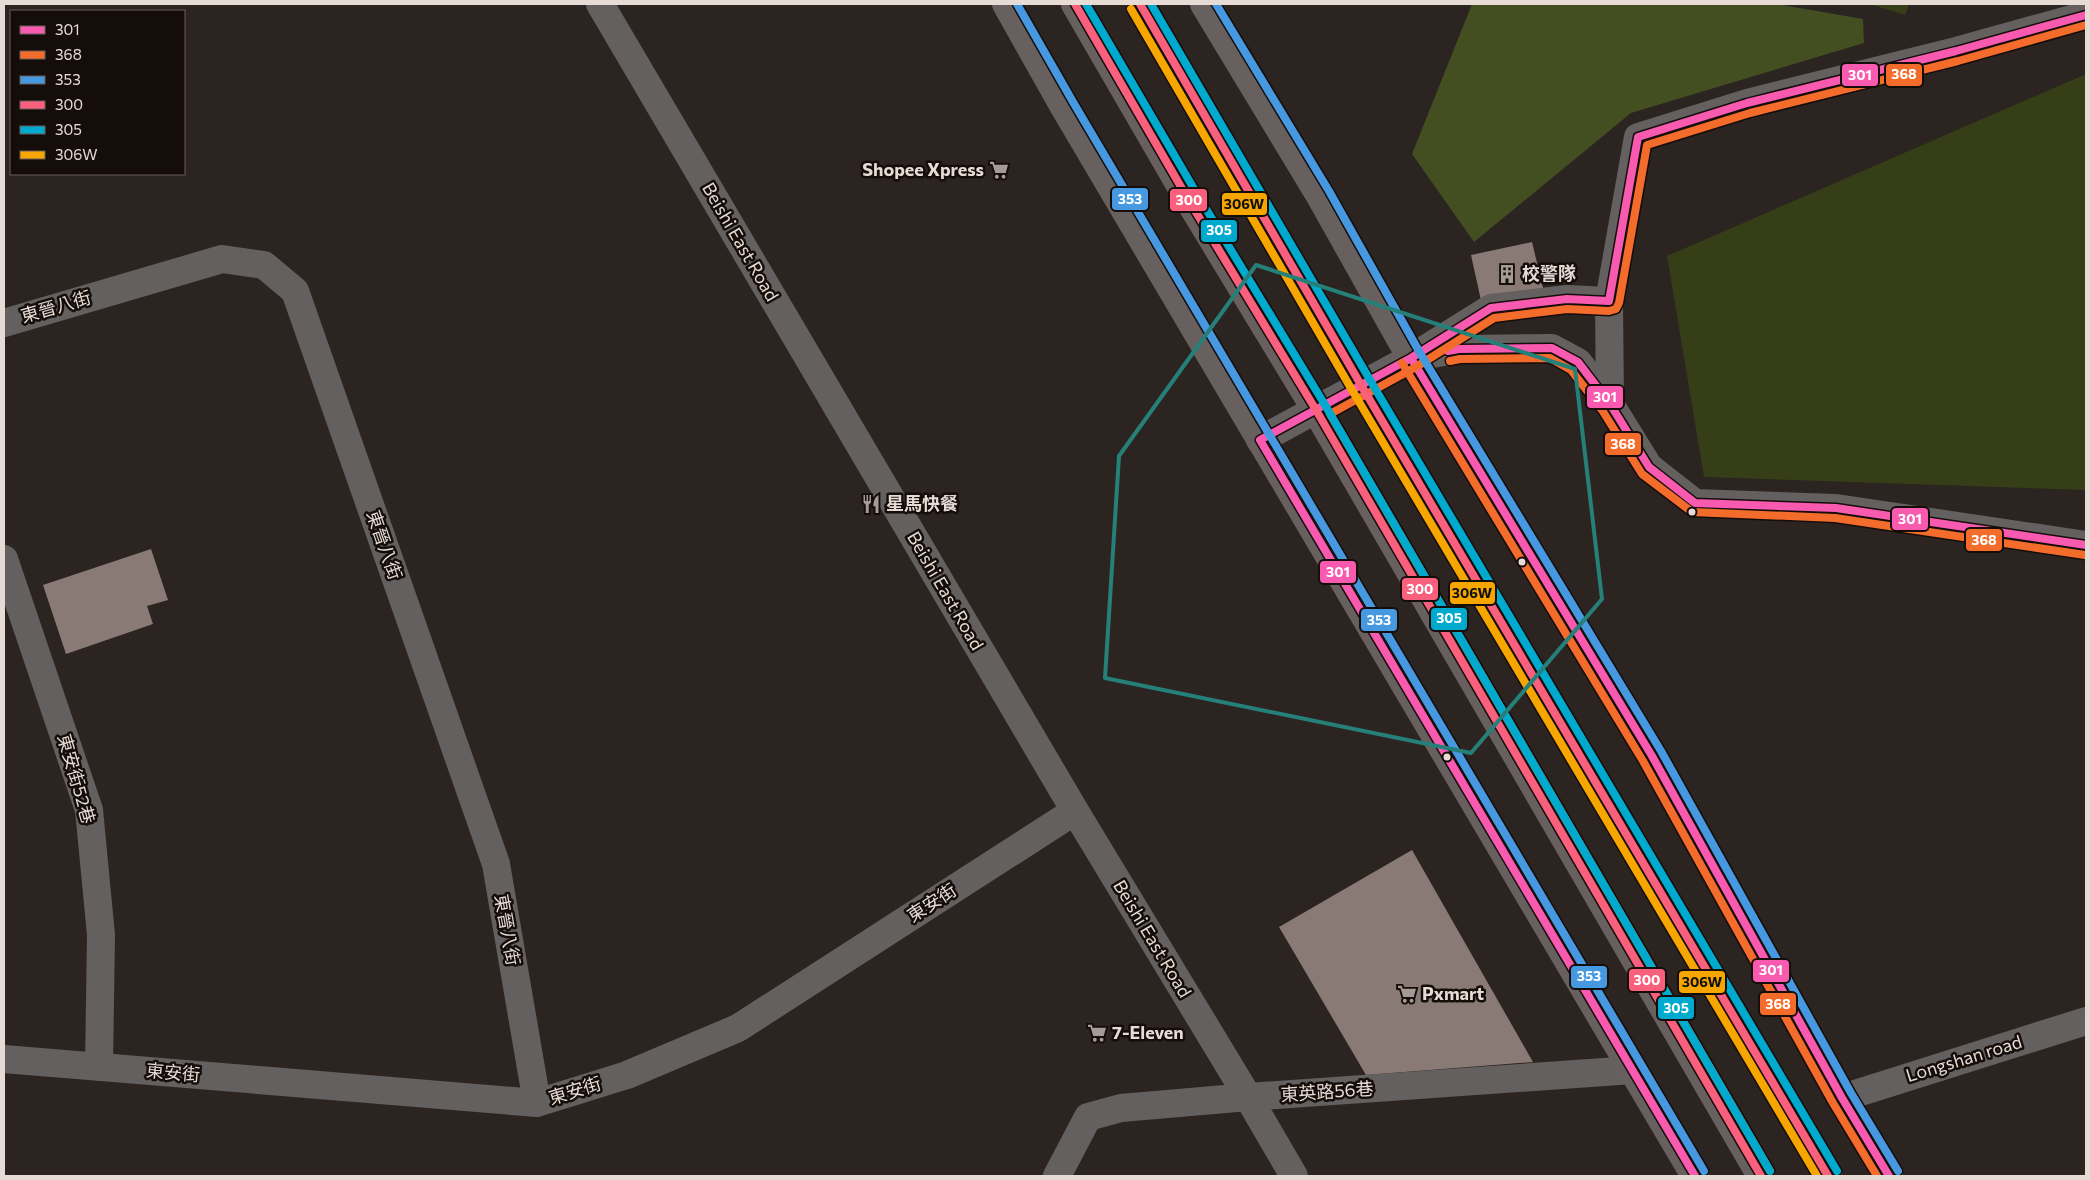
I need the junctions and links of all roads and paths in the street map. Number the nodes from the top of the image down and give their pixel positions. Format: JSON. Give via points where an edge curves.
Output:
{"nodes":[{"id":1,"x":600,"y":4,"type":"edge"},
{"id":2,"x":1006,"y":4,"type":"edge"},
{"id":3,"x":1075,"y":4,"type":"edge"},
{"id":4,"x":1140,"y":4,"type":"edge"},
{"id":5,"x":1204,"y":4,"type":"edge"},
{"id":6,"x":2086,"y":15,"type":"edge"},
{"id":7,"x":1609,"y":301,"type":"junction"},
{"id":8,"x":4,"y":323,"type":"edge"},
{"id":9,"x":1411,"y":358,"type":"junction"},
{"id":10,"x":1361,"y":386,"type":"junction"},
{"id":11,"x":1610,"y":404,"type":"junction"},
{"id":12,"x":1316,"y":410,"type":"junction"},
{"id":13,"x":1260,"y":440,"type":"junction"},
{"id":14,"x":2086,"y":545,"type":"edge"},
{"id":15,"x":4,"y":559,"type":"edge"},
{"id":16,"x":1075,"y":811,"type":"junction"},
{"id":17,"x":2086,"y":1020,"type":"edge"},
{"id":18,"x":4,"y":1060,"type":"edge"},
{"id":19,"x":99,"y":1067,"type":"junction"},
{"id":20,"x":1633,"y":1070,"type":"junction"},
{"id":21,"x":1248,"y":1097,"type":"junction"},
{"id":22,"x":1842,"y":1098,"type":"junction"},
{"id":23,"x":537,"y":1103,"type":"junction"},
{"id":24,"x":1057,"y":1176,"type":"edge"},
{"id":25,"x":1294,"y":1176,"type":"edge"},
{"id":26,"x":1695,"y":1176,"type":"edge"},
{"id":27,"x":1761,"y":1176,"type":"edge"},
{"id":28,"x":1828,"y":1176,"type":"edge"},
{"id":29,"x":1889,"y":1176,"type":"edge"}],
"edges":[{"from":1,"to":16,"type":"street","name":"Beishi East Road"},
{"from":2,"to":13,"type":"main road"},
{"from":3,"to":12,"type":"main road"},
{"from":4,"to":10,"type":"main road"},
{"from":5,"to":9,"type":"main road","via":[[1320,196]]},
{"from":6,"to":7,"type":"street","via":[[1747,103],[1638,137]]},
{"from":7,"to":9,"type":"street","via":[[1567,299],[1491,308]]},
{"from":7,"to":11,"type":"street"},
{"from":8,"to":23,"type":"street","name":"東晉八街","via":[[222,259],[264,265],[295,291],[496,864]]},
{"from":9,"to":10,"type":"street"},
{"from":9,"to":11,"type":"street","via":[[1459,349],[1552,348],[1578,362]]},
{"from":9,"to":22,"type":"main road","via":[[1652,756]]},
{"from":10,"to":12,"type":"street"},
{"from":10,"to":28,"type":"main road"},
{"from":11,"to":14,"type":"street","via":[[1650,467],[1695,503],[1836,508]]},
{"from":12,"to":13,"type":"street"},
{"from":12,"to":27,"type":"main road"},
{"from":13,"to":20,"type":"main road"},
{"from":15,"to":19,"type":"street","name":"東安街52巷","via":[[88,810],[102,935]]},
{"from":16,"to":21,"type":"street","name":"Beishi East Road"},
{"from":16,"to":23,"type":"street","name":"東安街","via":[[738,1028],[628,1074]]},
{"from":17,"to":22,"type":"street","name":"Longshan road"},
{"from":18,"to":19,"type":"street","name":"東安街"},
{"from":19,"to":23,"type":"street","name":"東安街"},
{"from":20,"to":21,"type":"street","name":"東英路56巷"},
{"from":20,"to":26,"type":"main road"},
{"from":21,"to":24,"type":"street","name":"東英路56巷","via":[[1121,1108],[1088,1117]]},
{"from":21,"to":25,"type":"street","name":"Beishi East Road"},
{"from":22,"to":29,"type":"main road"}]}
